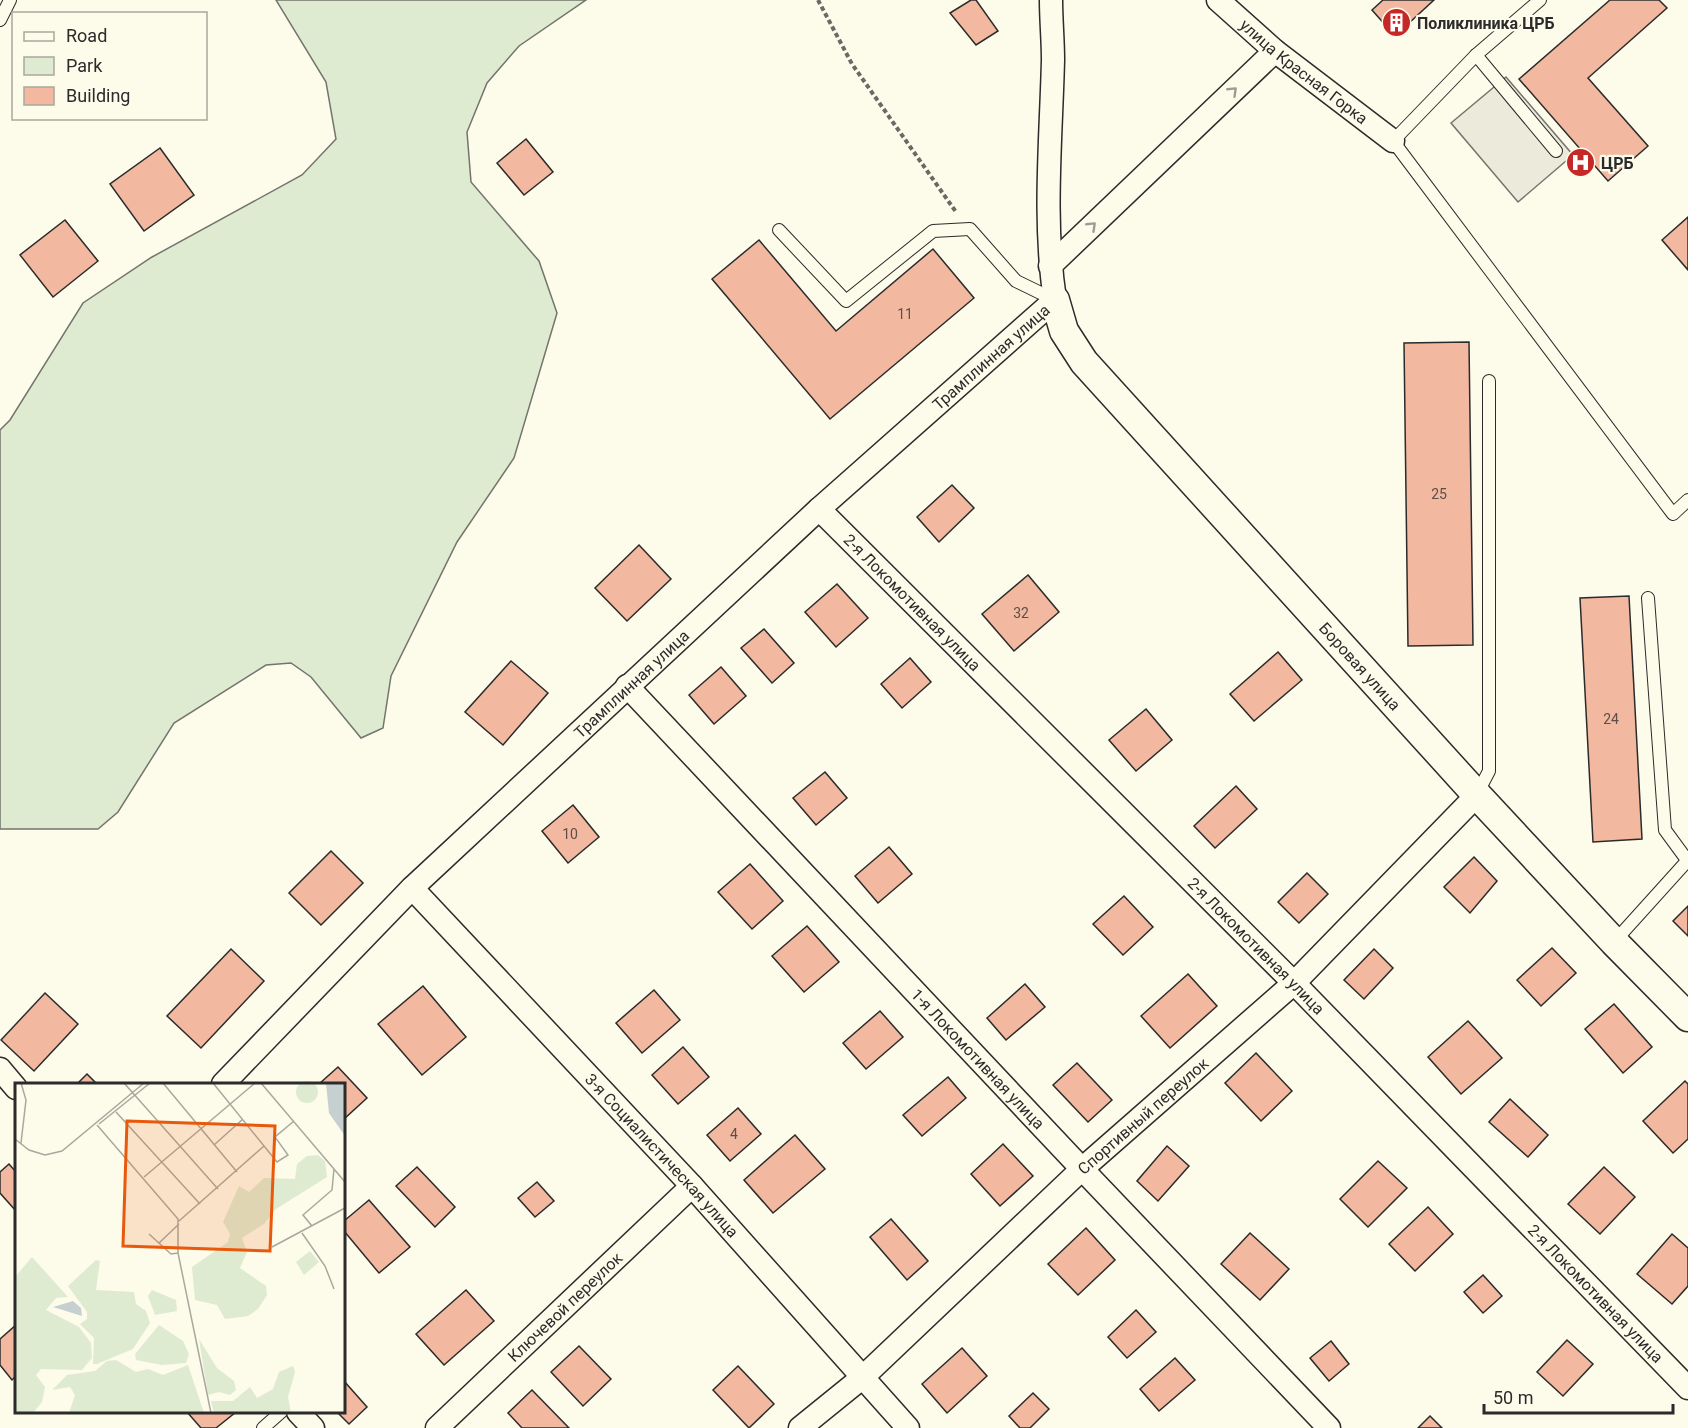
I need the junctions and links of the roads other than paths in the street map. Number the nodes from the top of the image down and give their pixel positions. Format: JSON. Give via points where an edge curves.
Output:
{"nodes":[{"id":1,"x":10,"y":0,"type":"edge"},
{"id":2,"x":1051,"y":0,"type":"edge"},
{"id":3,"x":1218,"y":0,"type":"edge"},
{"id":4,"x":1540,"y":0,"type":"edge"},
{"id":5,"x":0,"y":20,"type":"edge"},
{"id":6,"x":1275,"y":51,"type":"junction"},
{"id":7,"x":1476,"y":55,"type":"junction"},
{"id":8,"x":1393,"y":141,"type":"junction"},
{"id":9,"x":1556,"y":151,"type":"dead end"},
{"id":10,"x":779,"y":230,"type":"dead end"},
{"id":11,"x":1050,"y":266,"type":"junction"},
{"id":12,"x":1055,"y":300,"type":"junction"},
{"id":13,"x":1489,"y":381,"type":"dead end"},
{"id":14,"x":1688,"y":500,"type":"edge"},
{"id":15,"x":819,"y":509,"type":"junction"},
{"id":16,"x":1648,"y":598,"type":"dead end"},
{"id":17,"x":627,"y":686,"type":"junction"},
{"id":18,"x":1477,"y":795,"type":"junction"},
{"id":19,"x":1687,"y":860,"type":"edge"},
{"id":20,"x":412,"y":888,"type":"junction"},
{"id":21,"x":1614,"y":942,"type":"junction"},
{"id":22,"x":1294,"y":983,"type":"junction"},
{"id":23,"x":1688,"y":1017,"type":"edge"},
{"id":24,"x":0,"y":1069,"type":"edge"},
{"id":25,"x":224,"y":1083,"type":"edge"},
{"id":26,"x":15,"y":1087,"type":"edge"},
{"id":27,"x":1082,"y":1169,"type":"junction"},
{"id":28,"x":692,"y":1186,"type":"junction"},
{"id":29,"x":863,"y":1377,"type":"junction"},
{"id":30,"x":1688,"y":1388,"type":"edge"},
{"id":31,"x":280,"y":1413,"type":"edge"},
{"id":32,"x":299,"y":1413,"type":"edge"},
{"id":33,"x":263,"y":1428,"type":"edge"},
{"id":34,"x":313,"y":1428,"type":"edge"},
{"id":35,"x":437,"y":1428,"type":"edge"},
{"id":36,"x":800,"y":1428,"type":"edge"},
{"id":37,"x":908,"y":1428,"type":"edge"},
{"id":38,"x":1329,"y":1428,"type":"edge"}],
"edges":[{"from":1,"to":5,"type":"lane"},
{"from":2,"to":11,"type":"street"},
{"from":3,"to":6,"type":"street","name":"улица Красная Горка"},
{"from":4,"to":7,"type":"lane"},
{"from":6,"to":8,"type":"street","name":"улица Красная Горка"},
{"from":11,"to":6,"type":"street","one_way":true},
{"from":7,"to":8,"type":"lane"},
{"from":7,"to":9,"type":"lane"},
{"from":8,"to":14,"type":"lane","via":[[1673,514]]},
{"from":10,"to":12,"type":"lane","via":[[846,301],[933,231],[970,229],[1016,280]]},
{"from":11,"to":12,"type":"street"},
{"from":12,"to":15,"type":"street","name":"Трамплинная улица"},
{"from":12,"to":18,"type":"street","name":"Боровая улица","via":[[1064,331],[1084,362]]},
{"from":13,"to":18,"type":"lane","via":[[1489,771]]},
{"from":15,"to":17,"type":"street","name":"Трамплинная улица"},
{"from":15,"to":22,"type":"street","name":"2-я Локомотивная улица"},
{"from":16,"to":19,"type":"lane","via":[[1665,830]]},
{"from":17,"to":20,"type":"street","name":"Трамплинная улица"},
{"from":17,"to":27,"type":"street","name":"1-я Локомотивная улица"},
{"from":18,"to":21,"type":"street","name":"Боровая улица"},
{"from":18,"to":22,"type":"street","name":"Спортивный переулок"},
{"from":19,"to":21,"type":"lane"},
{"from":20,"to":25,"type":"street","name":"Трамплинная улица"},
{"from":20,"to":28,"type":"street","name":"3-я Социалистическая улица"},
{"from":21,"to":23,"type":"street","name":"Боровая улица"},
{"from":22,"to":27,"type":"street","name":"Спортивный переулок"},
{"from":22,"to":30,"type":"street","name":"2-я Локомотивная улица"},
{"from":24,"to":26,"type":"street"},
{"from":27,"to":29,"type":"street","name":"Спортивный переулок"},
{"from":27,"to":38,"type":"street","name":"1-я Локомотивная улица"},
{"from":28,"to":29,"type":"street","name":"3-я Социалистическая улица"},
{"from":28,"to":35,"type":"street","name":"Ключевой переулок"},
{"from":29,"to":36,"type":"street","name":"Спортивный переулок"},
{"from":29,"to":37,"type":"street","name":"3-я Социалистическая улица"},
{"from":31,"to":33,"type":"lane"},
{"from":32,"to":34,"type":"street"}]}
